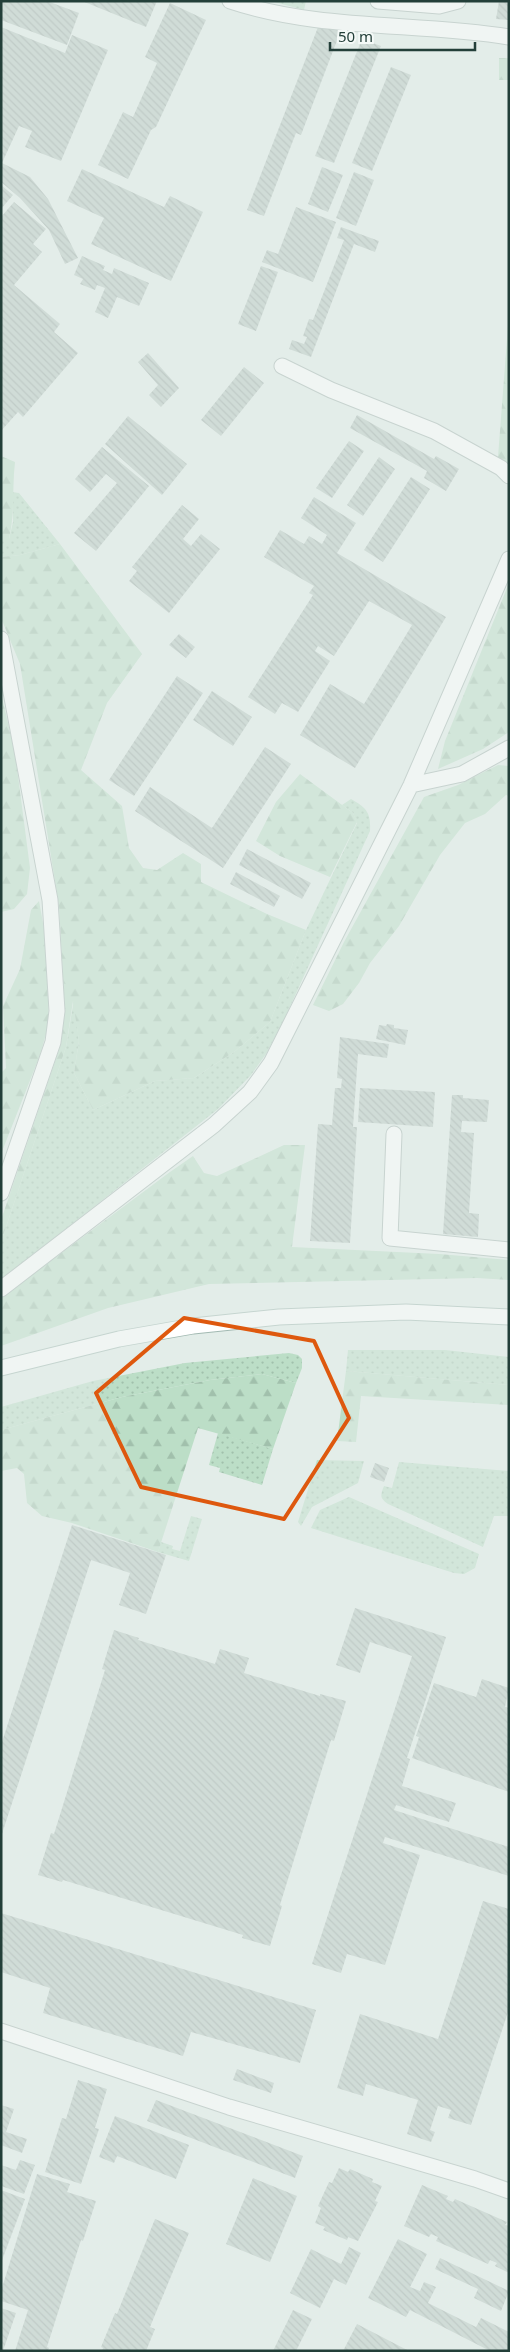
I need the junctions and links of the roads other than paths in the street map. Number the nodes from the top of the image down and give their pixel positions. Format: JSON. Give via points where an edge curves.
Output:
{"nodes":[{"id":1,"x":230,"y":1,"type":"edge"},
{"id":2,"x":378,"y":1,"type":"edge"},
{"id":3,"x":458,"y":1,"type":"edge"},
{"id":4,"x":509,"y":37,"type":"edge"},
{"id":5,"x":282,"y":366,"type":"dead end"},
{"id":6,"x":509,"y":476,"type":"edge"},
{"id":7,"x":509,"y":559,"type":"edge"},
{"id":8,"x":1,"y":639,"type":"edge"},
{"id":9,"x":509,"y":748,"type":"edge"},
{"id":10,"x":411,"y":785,"type":"junction"},
{"id":11,"x":394,"y":1134,"type":"dead end"},
{"id":12,"x":1,"y":1193,"type":"edge"},
{"id":13,"x":509,"y":1250,"type":"edge"},
{"id":14,"x":1,"y":1289,"type":"edge"},
{"id":15,"x":509,"y":1317,"type":"edge"},
{"id":16,"x":1,"y":1368,"type":"edge"},
{"id":17,"x":1,"y":2031,"type":"edge"},
{"id":18,"x":509,"y":2191,"type":"edge"}],
"edges":[{"from":1,"to":4,"type":"street","via":[[261,12],[306,19]]},
{"from":2,"to":3,"type":"street","via":[[439,6]]},
{"from":5,"to":6,"type":"street","via":[[331,390],[434,431]]},
{"from":7,"to":10,"type":"street"},
{"from":8,"to":12,"type":"street","via":[[50,900],[56,1011],[53,1042]]},
{"from":9,"to":10,"type":"street","via":[[462,774]]},
{"from":10,"to":14,"type":"street","via":[[290,1028],[250,1092],[214,1125]]},
{"from":11,"to":13,"type":"street","via":[[390,1238]]},
{"from":15,"to":16,"type":"street","via":[[406,1312],[279,1317],[193,1326],[138,1336]]},
{"from":17,"to":18,"type":"street","via":[[229,2107]]}]}
